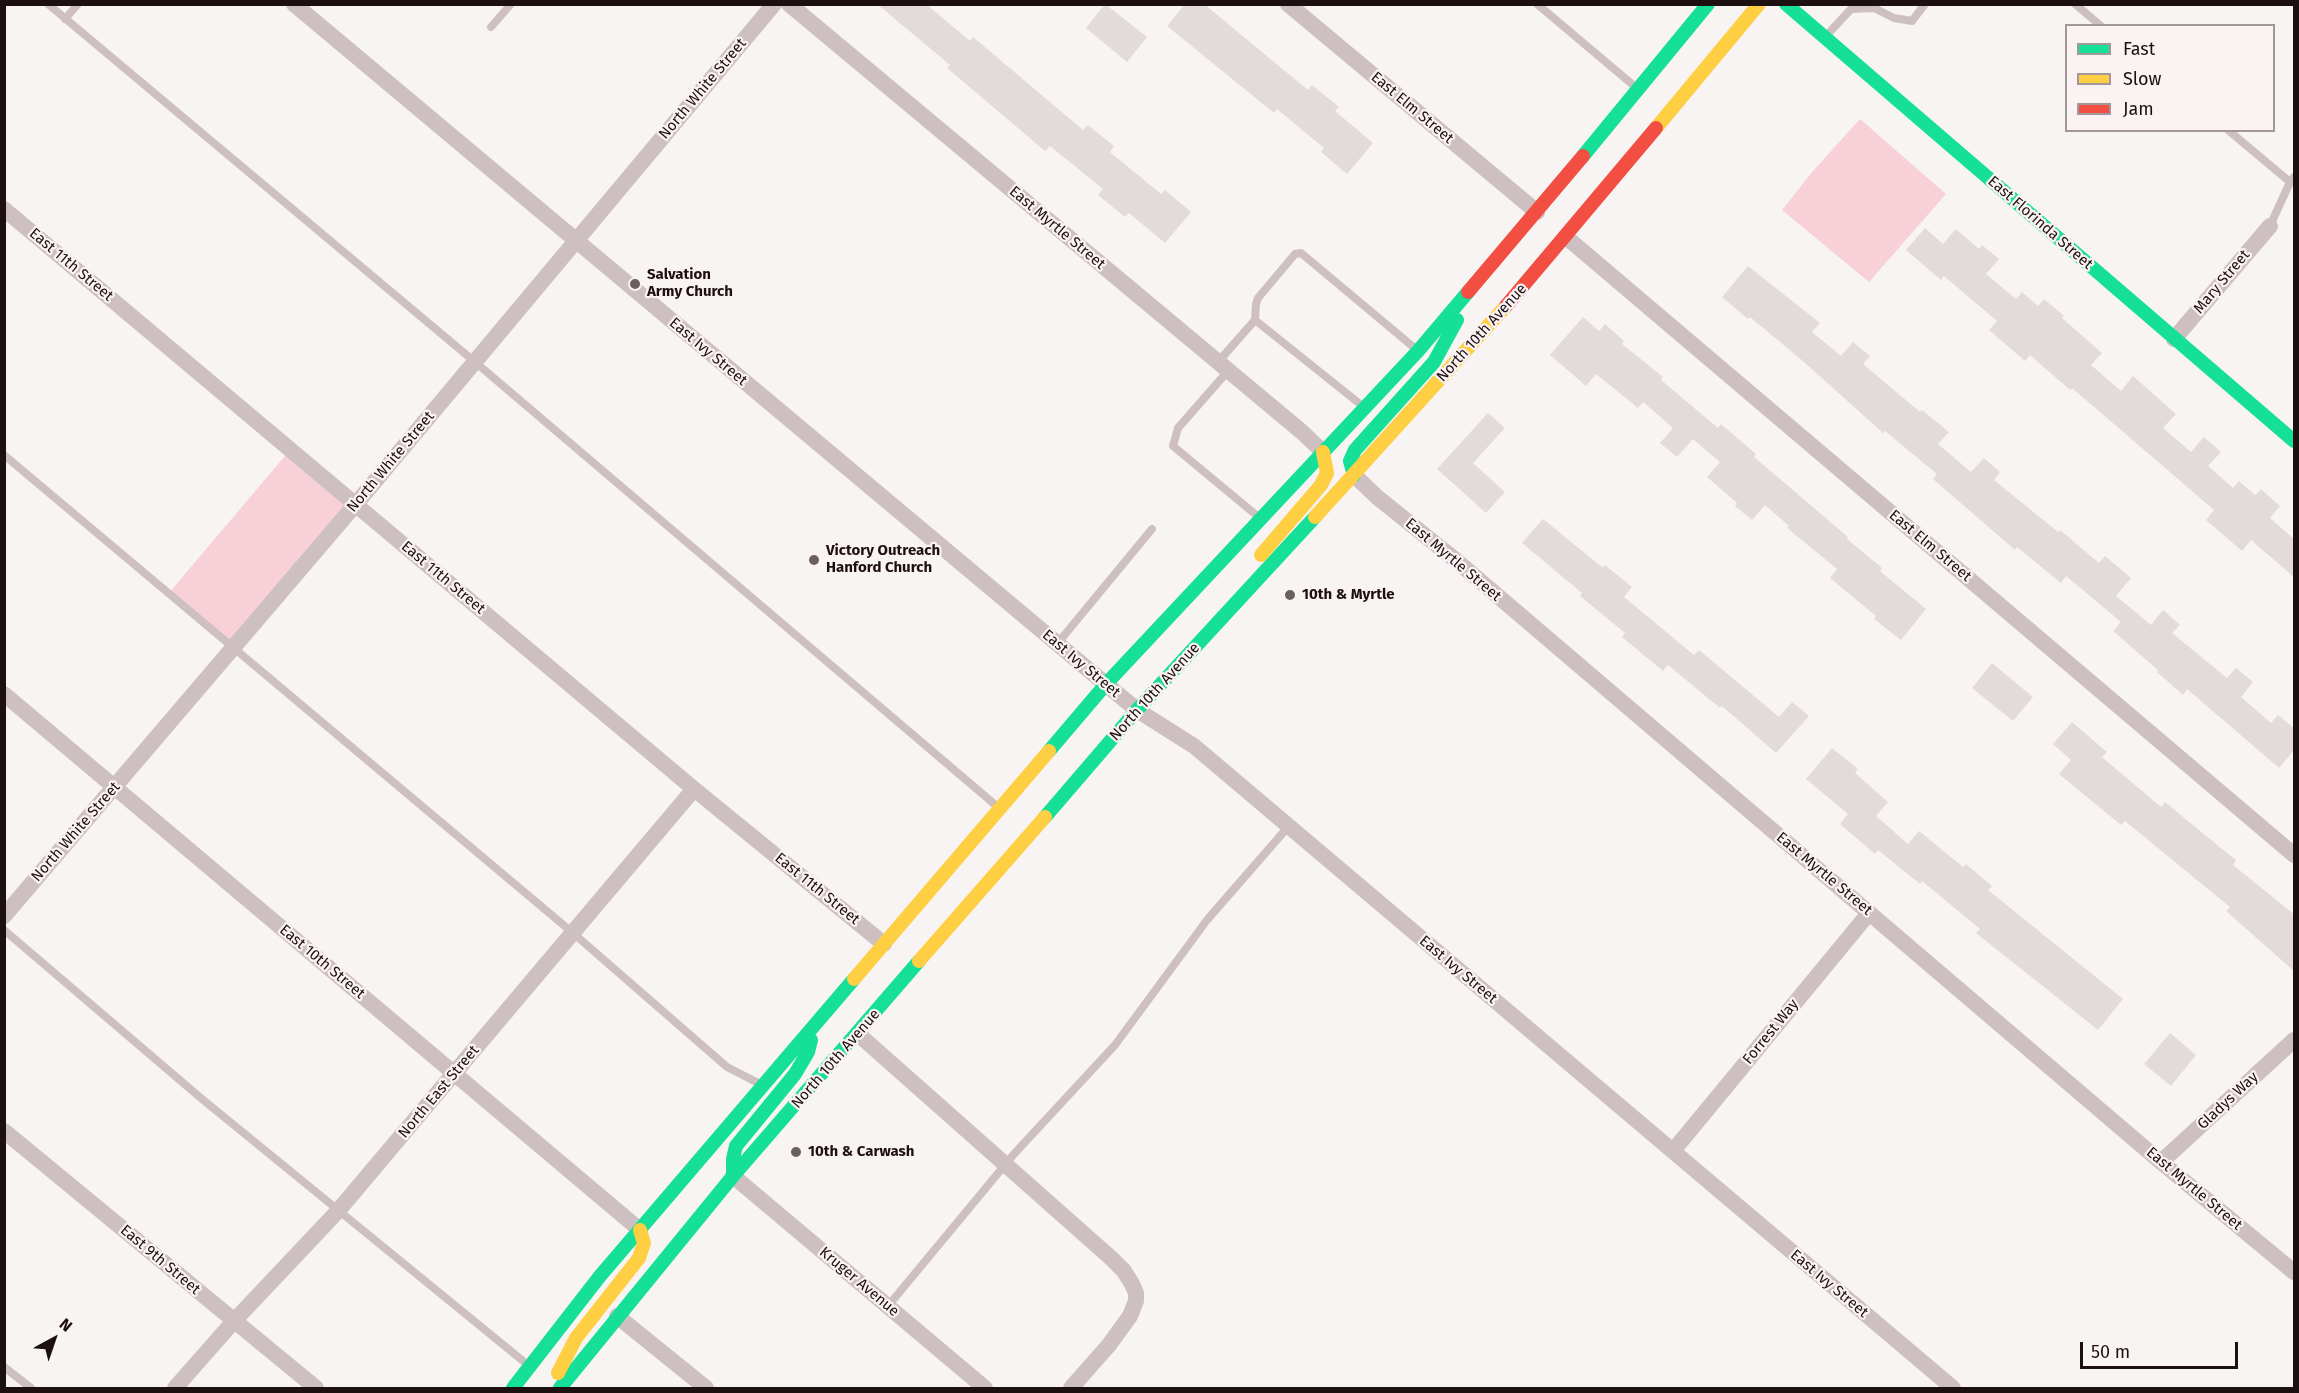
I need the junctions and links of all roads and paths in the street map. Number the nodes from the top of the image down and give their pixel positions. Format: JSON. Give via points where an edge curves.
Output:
{"nodes":[{"id":1,"x":48,"y":4,"type":"edge"},
{"id":2,"x":78,"y":4,"type":"edge"},
{"id":3,"x":294,"y":4,"type":"edge"},
{"id":4,"x":510,"y":4,"type":"edge"},
{"id":5,"x":774,"y":4,"type":"edge"},
{"id":6,"x":789,"y":4,"type":"edge"},
{"id":7,"x":1288,"y":4,"type":"edge"},
{"id":8,"x":1537,"y":4,"type":"edge"},
{"id":9,"x":1708,"y":4,"type":"edge"},
{"id":10,"x":1759,"y":4,"type":"edge"},
{"id":11,"x":1786,"y":4,"type":"edge"},
{"id":12,"x":1925,"y":4,"type":"edge"},
{"id":13,"x":2075,"y":4,"type":"edge"},
{"id":14,"x":65,"y":19,"type":"junction"},
{"id":15,"x":2099,"y":24,"type":"edge"},
{"id":16,"x":491,"y":27,"type":"dead end"},
{"id":17,"x":1824,"y":38,"type":"junction"},
{"id":18,"x":1639,"y":90,"type":"junction"},
{"id":19,"x":2231,"y":132,"type":"edge"},
{"id":20,"x":2292,"y":179,"type":"edge"},
{"id":21,"x":1537,"y":212,"type":"junction"},
{"id":22,"x":7,"y":216,"type":"edge"},
{"id":23,"x":2270,"y":226,"type":"joint"},
{"id":24,"x":1566,"y":237,"type":"junction"},
{"id":25,"x":576,"y":241,"type":"junction"},
{"id":26,"x":1474,"y":286,"type":"junction"},
{"id":27,"x":1255,"y":320,"type":"junction"},
{"id":28,"x":2174,"y":339,"type":"junction"},
{"id":29,"x":1418,"y":351,"type":"junction"},
{"id":30,"x":475,"y":362,"type":"junction"},
{"id":31,"x":1223,"y":367,"type":"junction"},
{"id":32,"x":1365,"y":408,"type":"junction"},
{"id":33,"x":2295,"y":441,"type":"edge"},
{"id":34,"x":1323,"y":452,"type":"junction"},
{"id":35,"x":4,"y":455,"type":"edge"},
{"id":36,"x":1354,"y":476,"type":"junction"},
{"id":37,"x":355,"y":505,"type":"junction"},
{"id":38,"x":1261,"y":519,"type":"junction"},
{"id":39,"x":1152,"y":529,"type":"dead end"},
{"id":40,"x":1241,"y":597,"type":"junction"},
{"id":41,"x":1057,"y":644,"type":"junction"},
{"id":42,"x":233,"y":649,"type":"junction"},
{"id":43,"x":1106,"y":684,"type":"junction"},
{"id":44,"x":4,"y":694,"type":"edge"},
{"id":45,"x":1137,"y":710,"type":"junction"},
{"id":46,"x":114,"y":788,"type":"junction"},
{"id":47,"x":693,"y":789,"type":"junction"},
{"id":48,"x":1000,"y":809,"type":"junction"},
{"id":49,"x":1288,"y":827,"type":"junction"},
{"id":50,"x":2295,"y":855,"type":"edge"},
{"id":51,"x":1869,"y":913,"type":"junction"},
{"id":52,"x":4,"y":916,"type":"edge"},
{"id":53,"x":4,"y":930,"type":"edge"},
{"id":54,"x":573,"y":933,"type":"junction"},
{"id":55,"x":884,"y":944,"type":"junction"},
{"id":56,"x":813,"y":1026,"type":"junction"},
{"id":57,"x":858,"y":1034,"type":"junction"},
{"id":58,"x":2295,"y":1040,"type":"edge"},
{"id":59,"x":455,"y":1073,"type":"junction"},
{"id":60,"x":762,"y":1085,"type":"junction"},
{"id":61,"x":4,"y":1131,"type":"edge"},
{"id":62,"x":1673,"y":1151,"type":"junction"},
{"id":63,"x":2161,"y":1162,"type":"junction"},
{"id":64,"x":1006,"y":1165,"type":"junction"},
{"id":65,"x":734,"y":1176,"type":"junction"},
{"id":66,"x":338,"y":1212,"type":"junction"},
{"id":67,"x":640,"y":1230,"type":"junction"},
{"id":68,"x":2295,"y":1272,"type":"edge"},
{"id":69,"x":888,"y":1306,"type":"junction"},
{"id":70,"x":617,"y":1316,"type":"junction"},
{"id":71,"x":234,"y":1321,"type":"junction"},
{"id":72,"x":530,"y":1366,"type":"junction"},
{"id":73,"x":4,"y":1367,"type":"edge"},
{"id":74,"x":31,"y":1389,"type":"edge"},
{"id":75,"x":175,"y":1389,"type":"edge"},
{"id":76,"x":316,"y":1389,"type":"edge"},
{"id":77,"x":513,"y":1389,"type":"edge"},
{"id":78,"x":553,"y":1389,"type":"edge"},
{"id":79,"x":560,"y":1389,"type":"edge"},
{"id":80,"x":706,"y":1389,"type":"edge"},
{"id":81,"x":985,"y":1389,"type":"edge"},
{"id":82,"x":1071,"y":1389,"type":"edge"},
{"id":83,"x":1953,"y":1389,"type":"edge"}],
"edges":[{"from":1,"to":14,"type":"lane"},
{"from":2,"to":14,"type":"lane"},
{"from":3,"to":25,"type":"street","name":"East Ivy Street"},
{"from":4,"to":16,"type":"lane"},
{"from":5,"to":25,"type":"street","name":"North White Street"},
{"from":6,"to":31,"type":"street","name":"East Myrtle Street"},
{"from":7,"to":21,"type":"street","name":"East Elm Street"},
{"from":8,"to":18,"type":"lane"},
{"from":9,"to":18,"type":"main road"},
{"from":10,"to":24,"type":"main road","name":"North 10th Avenue"},
{"from":11,"to":17,"type":"main road","name":"East Florinda Street"},
{"from":12,"to":17,"type":"lane","via":[[1912,21],[1874,8],[1851,9]]},
{"from":13,"to":15,"type":"lane"},
{"from":14,"to":30,"type":"lane"},
{"from":17,"to":28,"type":"main road","name":"East Florinda Street"},
{"from":18,"to":21,"type":"main road"},
{"from":19,"to":20,"type":"lane"},
{"from":20,"to":23,"type":"lane"},
{"from":21,"to":26,"type":"main road"},
{"from":22,"to":37,"type":"street","name":"East 11th Street"},
{"from":23,"to":28,"type":"street","name":"Mary Street"},
{"from":24,"to":36,"type":"main road","name":"North 10th Avenue"},
{"from":24,"to":50,"type":"street","name":"East Elm Street"},
{"from":25,"to":30,"type":"street","name":"North White Street"},
{"from":25,"to":41,"type":"street","name":"East Ivy Street"},
{"from":26,"to":29,"type":"main road"},
{"from":26,"to":36,"type":"main road","via":[[1434,362],[1355,450],[1350,461]]},
{"from":27,"to":29,"type":"lane","via":[[1258,298],[1295,254],[1301,253]]},
{"from":27,"to":31,"type":"lane"},
{"from":27,"to":32,"type":"lane"},
{"from":28,"to":33,"type":"main road","name":"East Florinda Street"},
{"from":29,"to":32,"type":"main road"},
{"from":30,"to":37,"type":"street","name":"North White Street"},
{"from":30,"to":48,"type":"lane"},
{"from":31,"to":34,"type":"street","name":"East Myrtle Street"},
{"from":31,"to":38,"type":"lane","via":[[1178,428],[1173,446]]},
{"from":32,"to":34,"type":"main road"},
{"from":34,"to":38,"type":"main road"},
{"from":34,"to":40,"type":"main road","via":[[1326,474],[1321,485],[1258,559]]},
{"from":35,"to":42,"type":"lane"},
{"from":36,"to":40,"type":"main road","name":"North 10th Avenue"},
{"from":36,"to":51,"type":"street","name":"East Myrtle Street"},
{"from":37,"to":42,"type":"street","name":"North White Street"},
{"from":37,"to":47,"type":"street","name":"East 11th Street"},
{"from":38,"to":43,"type":"main road"},
{"from":39,"to":41,"type":"lane"},
{"from":40,"to":45,"type":"main road","name":"North 10th Avenue"},
{"from":41,"to":43,"type":"street","name":"East Ivy Street"},
{"from":42,"to":46,"type":"street","name":"North White Street"},
{"from":42,"to":54,"type":"lane"},
{"from":43,"to":45,"type":"street","name":"East Ivy Street"},
{"from":43,"to":48,"type":"main road"},
{"from":44,"to":46,"type":"street","name":"East 10th Street"},
{"from":45,"to":49,"type":"street","name":"East Ivy Street","via":[[1194,746]]},
{"from":45,"to":57,"type":"main road","name":"North 10th Avenue"},
{"from":46,"to":52,"type":"street","name":"North White Street"},
{"from":46,"to":59,"type":"street","name":"East 10th Street"},
{"from":47,"to":54,"type":"street","name":"North East Street"},
{"from":47,"to":55,"type":"street","name":"East 11th Street"},
{"from":48,"to":55,"type":"main road"},
{"from":49,"to":62,"type":"street","name":"East Ivy Street"},
{"from":49,"to":64,"type":"lane","via":[[1208,920],[1115,1045]]},
{"from":51,"to":62,"type":"street","name":"Forrest Way"},
{"from":51,"to":63,"type":"street","name":"East Myrtle Street"},
{"from":53,"to":66,"type":"lane"},
{"from":54,"to":59,"type":"street","name":"North East Street"},
{"from":54,"to":60,"type":"lane","via":[[727,1066]]},
{"from":55,"to":56,"type":"main road"},
{"from":56,"to":60,"type":"main road"},
{"from":56,"to":65,"type":"main road","via":[[808,1052],[795,1074],[736,1146]]},
{"from":57,"to":64,"type":"street"},
{"from":57,"to":65,"type":"main road","name":"North 10th Avenue"},
{"from":58,"to":63,"type":"street","name":"Gladys Way"},
{"from":59,"to":66,"type":"street","name":"North East Street"},
{"from":59,"to":67,"type":"street","name":"East 10th Street"},
{"from":60,"to":67,"type":"main road"},
{"from":61,"to":71,"type":"street","name":"East 9th Street"},
{"from":62,"to":83,"type":"street","name":"East Ivy Street"},
{"from":63,"to":68,"type":"street","name":"East Myrtle Street"},
{"from":64,"to":69,"type":"lane"},
{"from":64,"to":82,"type":"street","via":[[1111,1258],[1124,1271],[1136,1293],[1130,1316]]},
{"from":65,"to":69,"type":"street","name":"Kruger Avenue"},
{"from":65,"to":70,"type":"main road","name":"North 10th Avenue"},
{"from":66,"to":71,"type":"street","name":"North East Street"},
{"from":66,"to":72,"type":"lane"},
{"from":67,"to":72,"type":"main road"},
{"from":67,"to":78,"type":"main road","via":[[644,1243],[639,1258],[576,1338]]},
{"from":69,"to":81,"type":"street","name":"Kruger Avenue"},
{"from":70,"to":79,"type":"main road","name":"North 10th Avenue"},
{"from":70,"to":80,"type":"street"},
{"from":71,"to":75,"type":"street","name":"North East Street"},
{"from":71,"to":76,"type":"street","name":"East 9th Street"},
{"from":72,"to":77,"type":"main road"},
{"from":73,"to":74,"type":"lane"}]}
